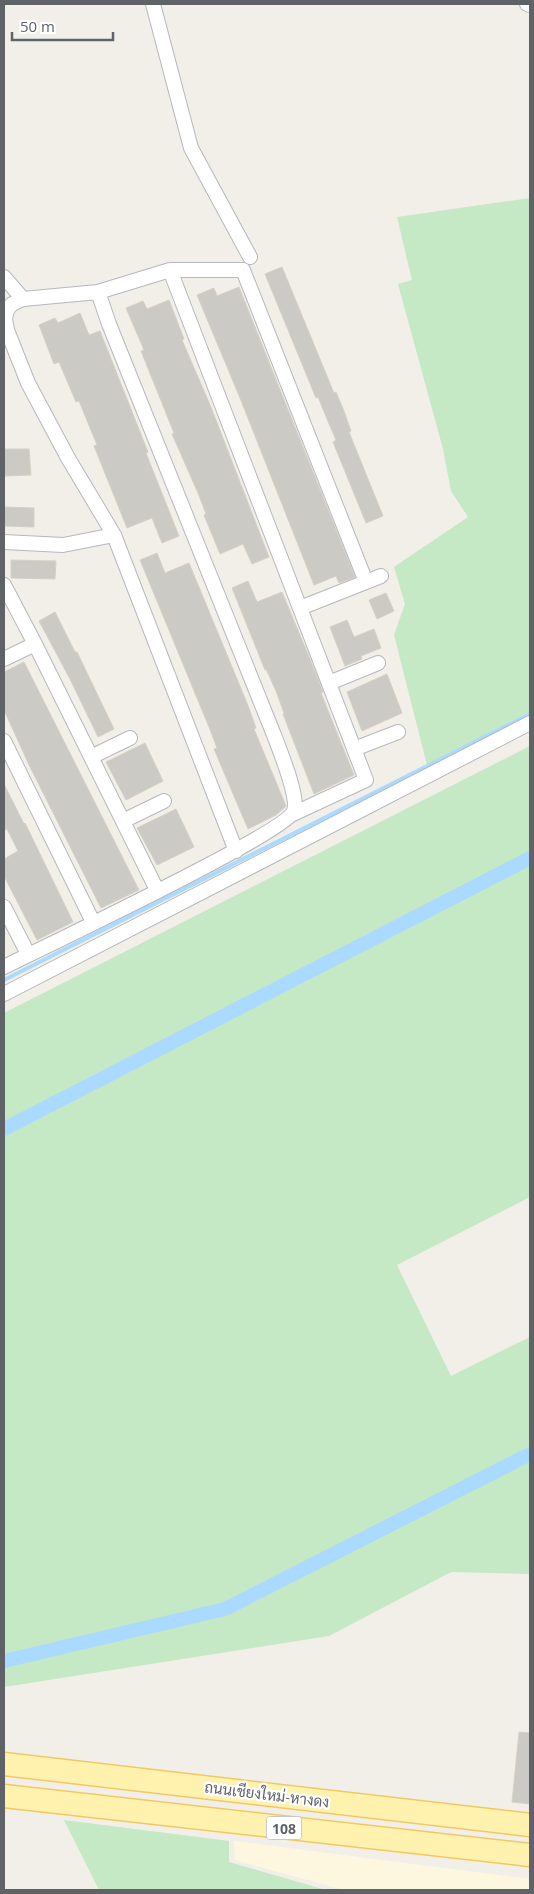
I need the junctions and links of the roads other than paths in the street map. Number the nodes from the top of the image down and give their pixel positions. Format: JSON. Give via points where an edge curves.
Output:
{"nodes":[{"id":1,"x":153,"y":4,"type":"edge"},
{"id":2,"x":527,"y":4,"type":"edge"},
{"id":3,"x":530,"y":5,"type":"edge"},
{"id":4,"x":250,"y":257,"type":"dead end"},
{"id":5,"x":170,"y":270,"type":"junction"},
{"id":6,"x":4,"y":276,"type":"edge"},
{"id":7,"x":98,"y":292,"type":"junction"},
{"id":8,"x":23,"y":299,"type":"junction"},
{"id":9,"x":114,"y":535,"type":"junction"},
{"id":10,"x":4,"y":542,"type":"edge"},
{"id":11,"x":380,"y":576,"type":"dead end"},
{"id":12,"x":366,"y":582,"type":"junction"},
{"id":13,"x":4,"y":586,"type":"edge"},
{"id":14,"x":300,"y":608,"type":"junction"},
{"id":15,"x":35,"y":644,"type":"junction"},
{"id":16,"x":4,"y":659,"type":"edge"},
{"id":17,"x":378,"y":663,"type":"dead end"},
{"id":18,"x":329,"y":683,"type":"junction"},
{"id":19,"x":530,"y":723,"type":"edge"},
{"id":20,"x":398,"y":732,"type":"dead end"},
{"id":21,"x":130,"y":738,"type":"dead end"},
{"id":22,"x":4,"y":741,"type":"edge"},
{"id":23,"x":354,"y":749,"type":"junction"},
{"id":24,"x":91,"y":757,"type":"junction"},
{"id":25,"x":164,"y":801,"type":"dead end"},
{"id":26,"x":293,"y":814,"type":"junction"},
{"id":27,"x":123,"y":821,"type":"junction"},
{"id":28,"x":236,"y":851,"type":"junction"},
{"id":29,"x":157,"y":890,"type":"junction"},
{"id":30,"x":4,"y":907,"type":"edge"},
{"id":31,"x":93,"y":922,"type":"junction"},
{"id":32,"x":28,"y":954,"type":"junction"},
{"id":33,"x":4,"y":967,"type":"edge"},
{"id":34,"x":4,"y":994,"type":"edge"},
{"id":35,"x":4,"y":1764,"type":"edge"},
{"id":36,"x":4,"y":1796,"type":"edge"},
{"id":37,"x":530,"y":1825,"type":"edge"},
{"id":38,"x":530,"y":1855,"type":"edge"}],
"edges":[{"from":1,"to":4,"type":"street","via":[[191,148]]},
{"from":2,"to":3,"type":"street"},
{"from":5,"to":7,"type":"street"},
{"from":5,"to":12,"type":"street","via":[[243,270]]},
{"from":5,"to":14,"type":"street"},
{"from":6,"to":8,"type":"street"},
{"from":7,"to":8,"type":"street"},
{"from":7,"to":26,"type":"street","via":[[274,735],[295,798]]},
{"from":8,"to":9,"type":"street","via":[[7,310],[7,330],[28,383]]},
{"from":9,"to":10,"type":"street","via":[[64,545]]},
{"from":9,"to":28,"type":"street"},
{"from":11,"to":12,"type":"street"},
{"from":12,"to":14,"type":"street"},
{"from":13,"to":15,"type":"street"},
{"from":14,"to":18,"type":"street"},
{"from":15,"to":16,"type":"street"},
{"from":15,"to":24,"type":"street"},
{"from":17,"to":18,"type":"street"},
{"from":18,"to":23,"type":"street"},
{"from":19,"to":34,"type":"street"},
{"from":20,"to":23,"type":"street"},
{"from":21,"to":24,"type":"street"},
{"from":22,"to":31,"type":"street"},
{"from":23,"to":26,"type":"street","via":[[366,780]]},
{"from":24,"to":27,"type":"street"},
{"from":25,"to":27,"type":"street"},
{"from":26,"to":28,"type":"street"},
{"from":27,"to":29,"type":"street"},
{"from":28,"to":29,"type":"street"},
{"from":29,"to":31,"type":"street"},
{"from":30,"to":32,"type":"street"},
{"from":31,"to":32,"type":"street"},
{"from":32,"to":33,"type":"street"},
{"from":35,"to":37,"type":"main road","name":"ถนนเชียงใหม่-หางดง","number":"108"},
{"from":36,"to":38,"type":"main road","name":"ถนนเชียงใหม่-หางดง","number":"108"}]}
